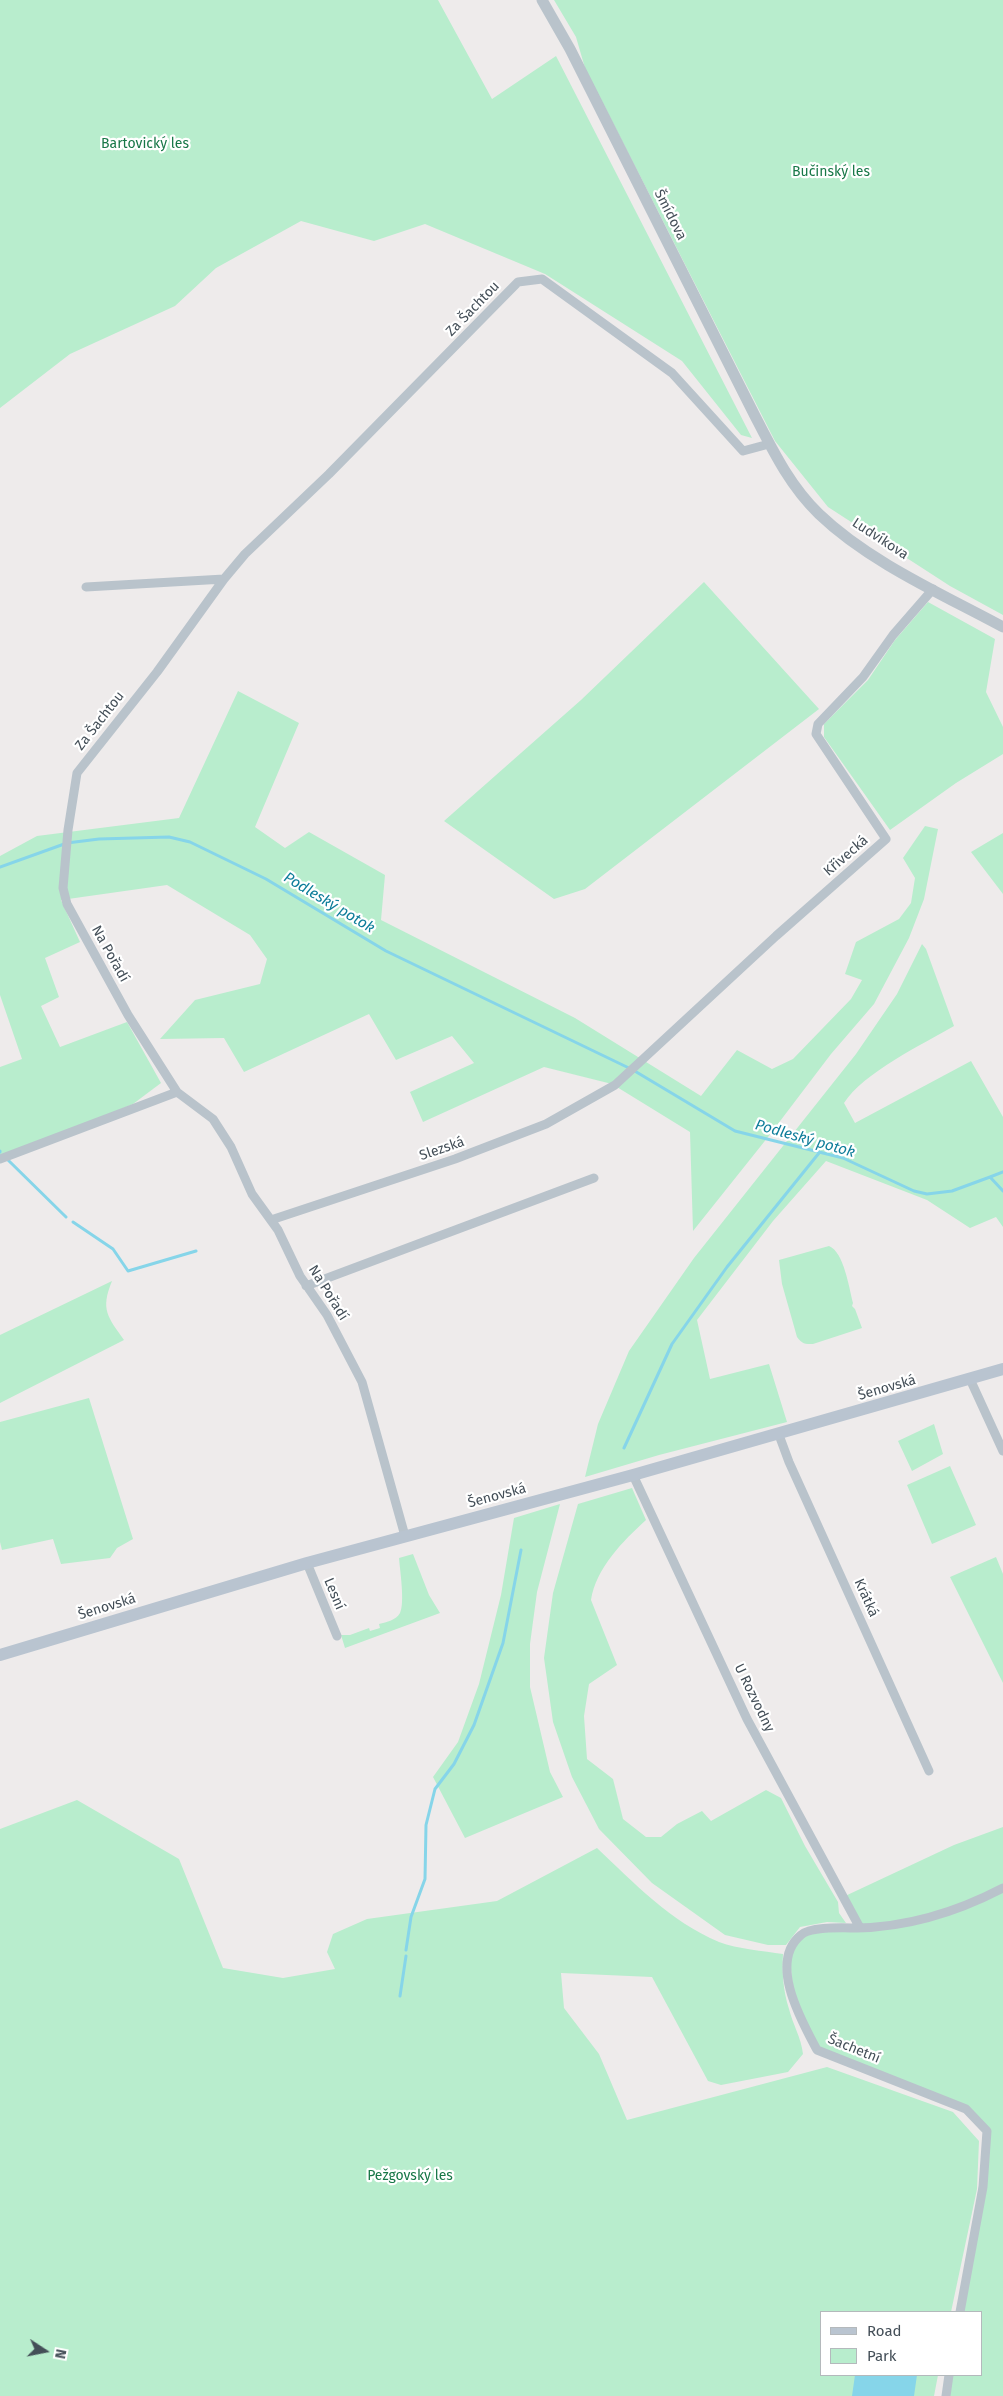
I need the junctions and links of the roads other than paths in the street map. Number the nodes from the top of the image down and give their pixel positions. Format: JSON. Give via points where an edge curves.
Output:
{"nodes":[{"id":1,"x":542,"y":0,"type":"edge"},
{"id":2,"x":769,"y":444,"type":"junction"},
{"id":3,"x":224,"y":579,"type":"junction"},
{"id":4,"x":86,"y":587,"type":"dead end"},
{"id":5,"x":933,"y":589,"type":"junction"},
{"id":6,"x":1003,"y":627,"type":"edge"},
{"id":7,"x":67,"y":904,"type":"joint"},
{"id":8,"x":615,"y":1085,"type":"joint"},
{"id":9,"x":177,"y":1092,"type":"junction"},
{"id":10,"x":0,"y":1159,"type":"edge"},
{"id":11,"x":594,"y":1178,"type":"dead end"},
{"id":12,"x":271,"y":1220,"type":"junction"},
{"id":13,"x":306,"y":1286,"type":"junction"},
{"id":14,"x":1003,"y":1369,"type":"edge"},
{"id":15,"x":970,"y":1379,"type":"junction"},
{"id":16,"x":779,"y":1434,"type":"junction"},
{"id":17,"x":1003,"y":1451,"type":"edge"},
{"id":18,"x":633,"y":1475,"type":"junction"},
{"id":19,"x":405,"y":1536,"type":"junction"},
{"id":20,"x":307,"y":1563,"type":"junction"},
{"id":21,"x":337,"y":1636,"type":"dead end"},
{"id":22,"x":0,"y":1654,"type":"edge"},
{"id":23,"x":930,"y":1771,"type":"dead end"},
{"id":24,"x":1003,"y":1888,"type":"edge"},
{"id":25,"x":860,"y":1928,"type":"junction"},
{"id":26,"x":960,"y":2311,"type":"edge"},
{"id":27,"x":949,"y":2376,"type":"edge"},
{"id":28,"x":946,"y":2396,"type":"edge"}],
"edges":[{"from":1,"to":2,"type":"street","name":"Šmídova"},
{"from":2,"to":3,"type":"street","name":"Za Šachtou","via":[[743,451],[672,373],[542,279],[518,282],[245,554]]},
{"from":2,"to":5,"type":"street","name":"Ludvíkova","via":[[796,488],[825,518],[863,549]]},
{"from":3,"to":4,"type":"street"},
{"from":3,"to":7,"type":"street","name":"Za Šachtou","via":[[157,672],[77,773],[68,830],[64,888]]},
{"from":5,"to":6,"type":"street","name":"Ludvíkova"},
{"from":5,"to":8,"type":"street","name":"Křivecká","via":[[893,635],[864,677],[818,724],[816,734],[886,839]]},
{"from":7,"to":9,"type":"street","name":"Na Pořadí","via":[[128,1015]]},
{"from":8,"to":12,"type":"street","name":"Slezská","via":[[546,1124],[455,1159]]},
{"from":9,"to":10,"type":"street"},
{"from":9,"to":12,"type":"street","name":"Na Pořadí","via":[[213,1119],[231,1148],[252,1194]]},
{"from":11,"to":13,"type":"street"},
{"from":12,"to":13,"type":"street","name":"Na Pořadí"},
{"from":13,"to":19,"type":"street","name":"Na Pořadí","via":[[327,1316],[362,1382]]},
{"from":14,"to":15,"type":"main road","name":"Šenovská"},
{"from":15,"to":16,"type":"main road","name":"Šenovská"},
{"from":15,"to":17,"type":"street"},
{"from":16,"to":18,"type":"main road","name":"Šenovská"},
{"from":16,"to":23,"type":"street","name":"Krátká"},
{"from":18,"to":19,"type":"main road","name":"Šenovská"},
{"from":18,"to":25,"type":"street","name":"U Rozvodny","via":[[747,1719]]},
{"from":19,"to":20,"type":"main road","name":"Šenovská"},
{"from":20,"to":21,"type":"street","name":"Lesní"},
{"from":20,"to":22,"type":"main road","name":"Šenovská"},
{"from":24,"to":25,"type":"street","name":"Šachetní","via":[[933,1918]]},
{"from":25,"to":26,"type":"street","name":"Šachetní","via":[[826,1928],[802,1933],[789,1948],[786,1972],[795,2006],[817,2050],[966,2109],[988,2132],[983,2187]]},
{"from":27,"to":28,"type":"street"}]}
